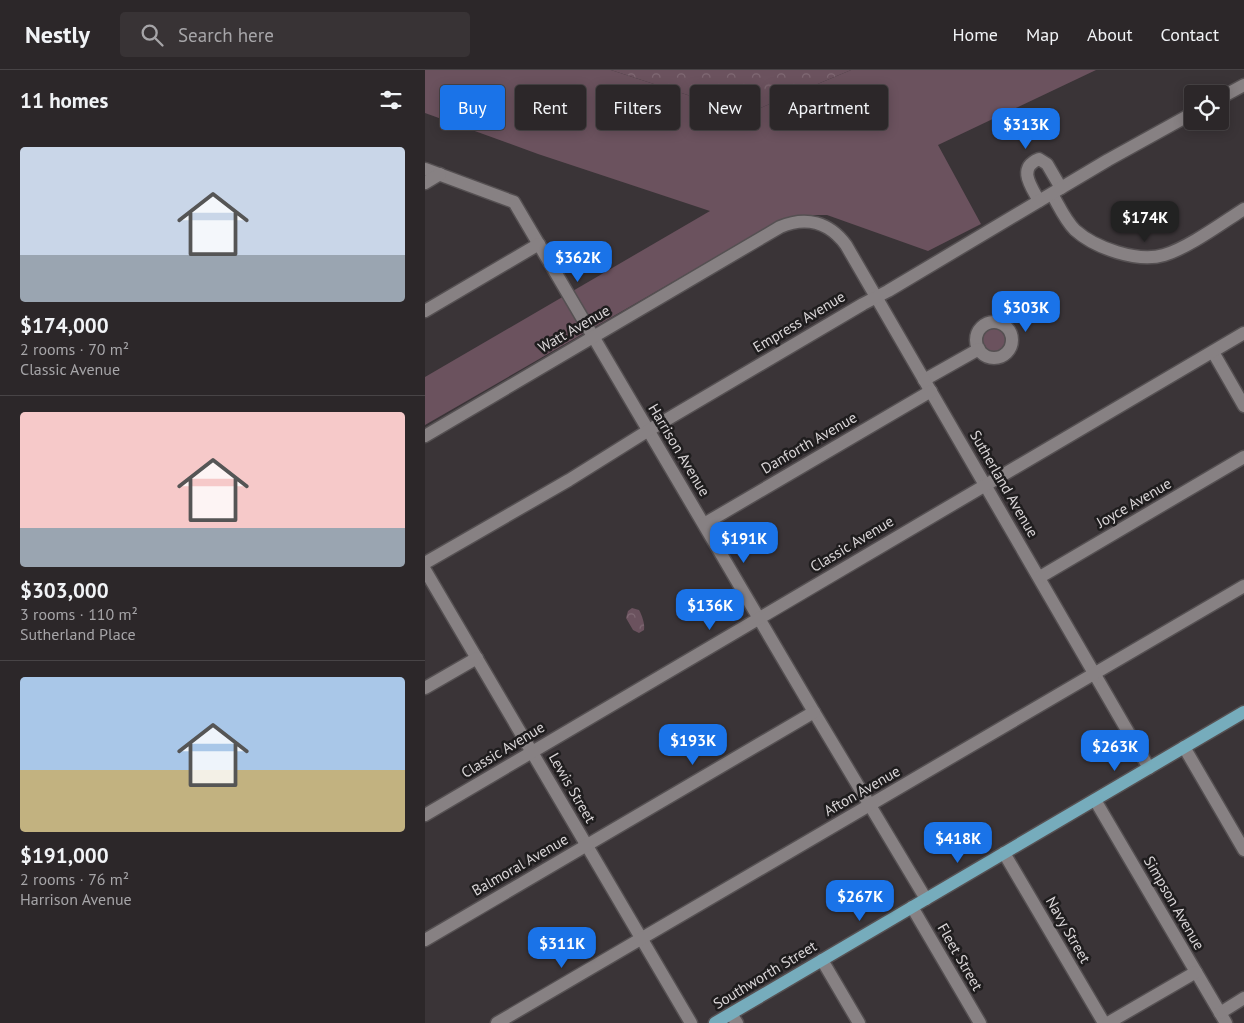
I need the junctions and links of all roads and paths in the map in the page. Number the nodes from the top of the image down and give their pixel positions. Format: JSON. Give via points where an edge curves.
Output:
{"nodes":[{"id":1,"x":1244,"y":85,"type":"edge"},
{"id":2,"x":1229,"y":93,"type":"edge"},
{"id":3,"x":1184,"y":118,"type":"edge"},
{"id":4,"x":425,"y":168,"type":"edge"},
{"id":5,"x":439,"y":174,"type":"junction"},
{"id":6,"x":425,"y":182,"type":"edge"},
{"id":7,"x":1057,"y":191,"type":"junction"},
{"id":8,"x":1039,"y":201,"type":"junction"},
{"id":9,"x":1244,"y":210,"type":"edge"},
{"id":10,"x":821,"y":224,"type":"joint"},
{"id":11,"x":539,"y":244,"type":"junction"},
{"id":12,"x":876,"y":297,"type":"junction"},
{"id":13,"x":425,"y":311,"type":"edge"},
{"id":14,"x":1244,"y":333,"type":"edge"},
{"id":15,"x":594,"y":337,"type":"junction"},
{"id":16,"x":979,"y":350,"type":"dead end"},
{"id":17,"x":1213,"y":352,"type":"junction"},
{"id":18,"x":928,"y":386,"type":"junction"},
{"id":19,"x":1244,"y":406,"type":"edge"},
{"id":20,"x":649,"y":430,"type":"junction"},
{"id":21,"x":425,"y":436,"type":"edge"},
{"id":22,"x":1244,"y":457,"type":"edge"},
{"id":23,"x":986,"y":484,"type":"junction"},
{"id":24,"x":704,"y":524,"type":"junction"},
{"id":25,"x":425,"y":563,"type":"edge"},
{"id":26,"x":425,"y":570,"type":"edge"},
{"id":27,"x":1040,"y":577,"type":"junction"},
{"id":28,"x":1244,"y":586,"type":"edge"},
{"id":29,"x":759,"y":617,"type":"junction"},
{"id":30,"x":477,"y":658,"type":"junction"},
{"id":31,"x":1095,"y":674,"type":"junction"},
{"id":32,"x":425,"y":688,"type":"edge"},
{"id":33,"x":814,"y":712,"type":"junction"},
{"id":34,"x":1244,"y":712,"type":"edge"},
{"id":35,"x":1184,"y":747,"type":"junction"},
{"id":36,"x":531,"y":751,"type":"junction"},
{"id":37,"x":1149,"y":768,"type":"junction"},
{"id":38,"x":1095,"y":800,"type":"junction"},
{"id":39,"x":870,"y":805,"type":"junction"},
{"id":40,"x":425,"y":815,"type":"edge"},
{"id":41,"x":586,"y":845,"type":"junction"},
{"id":42,"x":1244,"y":850,"type":"edge"},
{"id":43,"x":1004,"y":853,"type":"junction"},
{"id":44,"x":926,"y":899,"type":"junction"},
{"id":45,"x":912,"y":907,"type":"junction"},
{"id":46,"x":641,"y":938,"type":"junction"},
{"id":47,"x":425,"y":940,"type":"edge"},
{"id":48,"x":822,"y":960,"type":"junction"},
{"id":49,"x":1196,"y":972,"type":"junction"},
{"id":50,"x":1244,"y":998,"type":"edge"},
{"id":51,"x":734,"y":1018,"type":"edge"},
{"id":52,"x":1223,"y":1018,"type":"edge"},
{"id":53,"x":497,"y":1023,"type":"edge"},
{"id":54,"x":691,"y":1023,"type":"edge"},
{"id":55,"x":715,"y":1023,"type":"edge"},
{"id":56,"x":859,"y":1023,"type":"edge"},
{"id":57,"x":980,"y":1023,"type":"edge"},
{"id":58,"x":1104,"y":1023,"type":"edge"},
{"id":59,"x":1108,"y":1023,"type":"edge"}],
"edges":[{"from":1,"to":2,"type":"street"},
{"from":3,"to":7,"type":"street","name":"Empress Avenue"},
{"from":4,"to":5,"type":"street","name":"Harrison Avenue"},
{"from":5,"to":6,"type":"street"},
{"from":5,"to":11,"type":"street","name":"Harrison Avenue","via":[[514,202]]},
{"from":7,"to":8,"type":"street","name":"Empress Avenue"},
{"from":7,"to":8,"type":"street","via":[[1047,164],[1039,159],[1032,162],[1026,176]]},
{"from":7,"to":9,"type":"street","via":[[1070,223],[1087,238],[1140,256],[1165,255]]},
{"from":8,"to":12,"type":"street","name":"Empress Avenue"},
{"from":10,"to":12,"type":"street","name":"Sutherland Avenue","via":[[840,237]]},
{"from":10,"to":15,"type":"street","name":"Watt Avenue","via":[[797,221],[780,226]]},
{"from":11,"to":13,"type":"street"},
{"from":11,"to":15,"type":"street","name":"Harrison Avenue"},
{"from":12,"to":18,"type":"street","name":"Sutherland Avenue"},
{"from":12,"to":20,"type":"street","name":"Empress Avenue"},
{"from":14,"to":17,"type":"street","name":"Classic Avenue"},
{"from":15,"to":20,"type":"street","name":"Harrison Avenue"},
{"from":15,"to":21,"type":"street","name":"Watt Avenue"},
{"from":16,"to":18,"type":"street","name":"Danforth Avenue"},
{"from":17,"to":19,"type":"street"},
{"from":17,"to":23,"type":"street","name":"Classic Avenue"},
{"from":18,"to":23,"type":"street","name":"Sutherland Avenue"},
{"from":18,"to":24,"type":"street","name":"Danforth Avenue"},
{"from":20,"to":24,"type":"street","name":"Harrison Avenue"},
{"from":20,"to":25,"type":"street","name":"Empress Avenue"},
{"from":22,"to":27,"type":"street","name":"Joyce Avenue"},
{"from":23,"to":27,"type":"street","name":"Sutherland Avenue"},
{"from":23,"to":29,"type":"street","name":"Classic Avenue"},
{"from":24,"to":29,"type":"street","name":"Harrison Avenue"},
{"from":26,"to":30,"type":"street","name":"Lewis Street"},
{"from":27,"to":31,"type":"street","name":"Sutherland Avenue"},
{"from":28,"to":31,"type":"street","name":"Afton Avenue"},
{"from":29,"to":33,"type":"street","name":"Harrison Avenue"},
{"from":29,"to":36,"type":"street","name":"Classic Avenue"},
{"from":30,"to":32,"type":"street"},
{"from":30,"to":36,"type":"street","name":"Lewis Street"},
{"from":31,"to":37,"type":"street","name":"Sutherland Avenue"},
{"from":31,"to":39,"type":"street","name":"Afton Avenue"},
{"from":33,"to":39,"type":"street","name":"Harrison Avenue"},
{"from":33,"to":41,"type":"street","name":"Balmoral Avenue"},
{"from":34,"to":35,"type":"main road","name":"Southworth Street"},
{"from":35,"to":37,"type":"main road","name":"Southworth Street"},
{"from":35,"to":42,"type":"street"},
{"from":36,"to":40,"type":"street","name":"Classic Avenue"},
{"from":36,"to":41,"type":"street","name":"Lewis Street"},
{"from":37,"to":38,"type":"main road","name":"Southworth Street"},
{"from":38,"to":43,"type":"main road","name":"Southworth Street"},
{"from":38,"to":49,"type":"street","name":"Simpson Avenue"},
{"from":39,"to":44,"type":"street","name":"Harrison Avenue"},
{"from":39,"to":46,"type":"street","name":"Afton Avenue"},
{"from":41,"to":46,"type":"street","name":"Lewis Street"},
{"from":41,"to":47,"type":"street","name":"Balmoral Avenue"},
{"from":43,"to":44,"type":"main road","name":"Southworth Street"},
{"from":43,"to":58,"type":"street","name":"Navy Street"},
{"from":44,"to":45,"type":"main road","name":"Southworth Street"},
{"from":45,"to":48,"type":"main road","name":"Southworth Street"},
{"from":45,"to":57,"type":"street","name":"Fleet Street"},
{"from":46,"to":53,"type":"street","name":"Afton Avenue"},
{"from":46,"to":54,"type":"street","name":"Lewis Street"},
{"from":48,"to":51,"type":"main road","name":"Southworth Street"},
{"from":48,"to":56,"type":"street"},
{"from":49,"to":52,"type":"street","name":"Simpson Avenue"},
{"from":49,"to":59,"type":"street"},
{"from":50,"to":52,"type":"street"},
{"from":51,"to":55,"type":"main road","name":"Southworth Street"}]}
